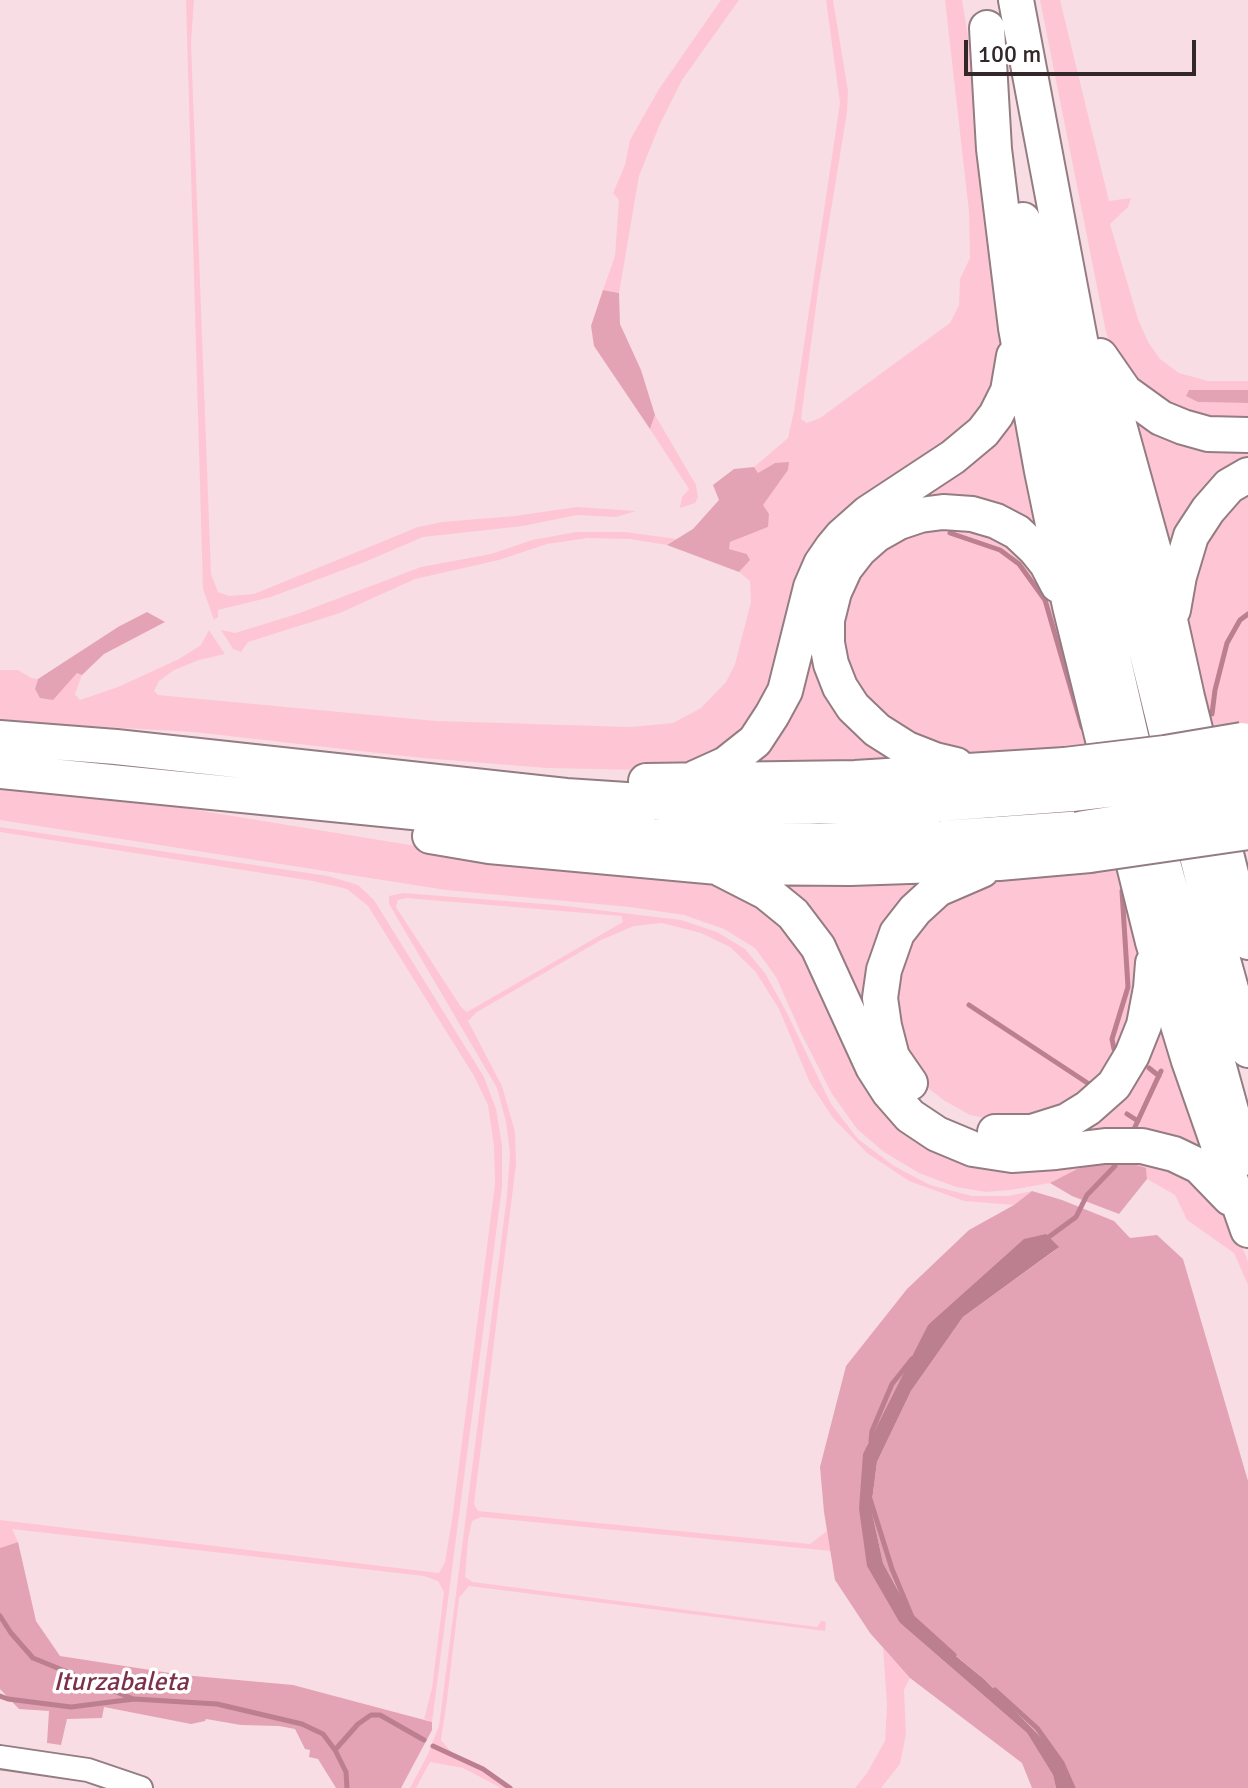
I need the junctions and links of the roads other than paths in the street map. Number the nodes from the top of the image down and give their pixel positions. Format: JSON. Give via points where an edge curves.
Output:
{"nodes":[{"id":1,"x":984,"y":14,"type":"edge"},
{"id":2,"x":1019,"y":14,"type":"edge"},
{"id":3,"x":1016,"y":328,"type":"junction"},
{"id":4,"x":1100,"y":356,"type":"junction"},
{"id":5,"x":1248,"y":435,"type":"edge"},
{"id":6,"x":1248,"y":475,"type":"edge"},
{"id":7,"x":1070,"y":606,"type":"junction"},
{"id":8,"x":1171,"y":622,"type":"junction"},
{"id":9,"x":0,"y":738,"type":"edge"},
{"id":10,"x":1246,"y":749,"type":"edge"},
{"id":11,"x":312,"y":770,"type":"junction"},
{"id":12,"x":0,"y":771,"type":"edge"},
{"id":13,"x":982,"y":771,"type":"junction"},
{"id":14,"x":1069,"y":780,"type":"junction"},
{"id":15,"x":689,"y":781,"type":"junction"},
{"id":16,"x":118,"y":782,"type":"junction"},
{"id":17,"x":1248,"y":803,"type":"edge"},
{"id":18,"x":1248,"y":832,"type":"edge"},
{"id":19,"x":1087,"y":841,"type":"junction"},
{"id":20,"x":999,"y":863,"type":"junction"},
{"id":21,"x":718,"y":867,"type":"junction"},
{"id":22,"x":1153,"y":942,"type":"junction"},
{"id":23,"x":1248,"y":942,"type":"edge"},
{"id":24,"x":1248,"y":1050,"type":"edge"},
{"id":25,"x":1248,"y":1172,"type":"edge"},
{"id":26,"x":1246,"y":1226,"type":"edge"},
{"id":27,"x":0,"y":1757,"type":"edge"},
{"id":28,"x":141,"y":1788,"type":"edge"}],
"edges":[{"from":1,"to":3,"type":"highway"},
{"from":1,"to":25,"type":"highway","via":[[1107,632],[1146,801]]},
{"from":2,"to":4,"type":"highway"},
{"from":2,"to":24,"type":"highway","via":[[1136,609]]},
{"from":3,"to":7,"type":"highway"},
{"from":3,"to":15,"type":"highway","via":[[1008,391],[996,415],[953,457],[842,536],[811,587],[785,691],[772,715],[755,741],[726,764]]},
{"from":4,"to":5,"type":"highway","via":[[1125,392],[1161,418],[1208,434]]},
{"from":4,"to":8,"type":"highway"},
{"from":6,"to":8,"type":"highway","via":[[1229,486],[1191,536]]},
{"from":7,"to":13,"type":"highway","via":[[1047,564],[1017,532],[972,514],[943,512],[899,522],[876,535],[845,568],[827,620],[827,643],[840,687],[853,707],[907,749]]},
{"from":7,"to":22,"type":"highway"},
{"from":8,"to":23,"type":"highway"},
{"from":9,"to":11,"type":"highway"},
{"from":10,"to":14,"type":"highway","bridge":true,"via":[[1165,753]]},
{"from":11,"to":14,"type":"highway","via":[[732,807],[913,806]]},
{"from":11,"to":15,"type":"highway"},
{"from":12,"to":16,"type":"highway"},
{"from":13,"to":14,"type":"highway"},
{"from":13,"to":15,"type":"highway"},
{"from":16,"to":19,"type":"highway","via":[[653,836]]},
{"from":16,"to":21,"type":"highway","via":[[489,846]]},
{"from":17,"to":19,"type":"highway","bridge":true},
{"from":18,"to":19,"type":"highway","bridge":true},
{"from":19,"to":20,"type":"highway"},
{"from":20,"to":21,"type":"highway"},
{"from":20,"to":22,"type":"highway","via":[[938,889],[915,910],[897,933],[884,970],[880,998],[892,1057],[931,1104],[961,1122],[997,1132],[1032,1132],[1067,1121],[1114,1085],[1144,1025]]},
{"from":21,"to":26,"type":"highway","via":[[766,892],[793,914],[818,947],[873,1067],[910,1116],[973,1149],[1012,1155],[1105,1146],[1142,1146],[1174,1154],[1199,1166],[1228,1195]]},
{"from":22,"to":26,"type":"highway"},
{"from":27,"to":28,"type":"street","via":[[88,1770]]}]}
